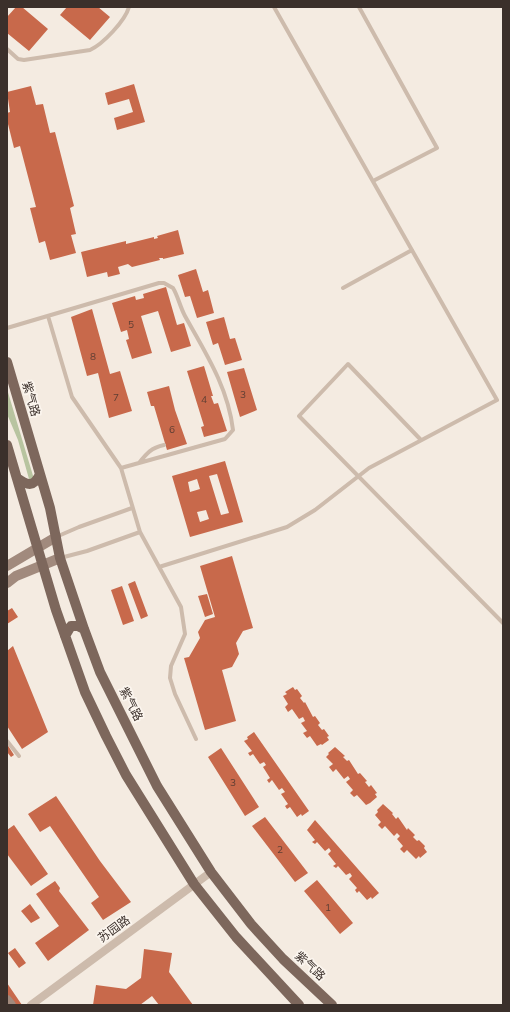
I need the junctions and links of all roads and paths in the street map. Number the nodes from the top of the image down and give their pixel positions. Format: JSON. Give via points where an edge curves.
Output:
{"nodes":[{"id":1,"x":128,"y":7,"type":"edge"},
{"id":2,"x":274,"y":7,"type":"edge"},
{"id":3,"x":360,"y":7,"type":"edge"},
{"id":4,"x":7,"y":49,"type":"edge"},
{"id":5,"x":373,"y":181,"type":"junction"},
{"id":6,"x":412,"y":250,"type":"junction"},
{"id":7,"x":343,"y":288,"type":"dead end"},
{"id":8,"x":48,"y":316,"type":"junction"},
{"id":9,"x":7,"y":328,"type":"edge"},
{"id":10,"x":7,"y":362,"type":"edge"},
{"id":11,"x":421,"y":440,"type":"junction"},
{"id":12,"x":7,"y":445,"type":"edge"},
{"id":13,"x":164,"y":445,"type":"dead end"},
{"id":14,"x":139,"y":463,"type":"junction"},
{"id":15,"x":121,"y":468,"type":"junction"},
{"id":16,"x":40,"y":474,"type":"junction"},
{"id":17,"x":358,"y":476,"type":"junction"},
{"id":18,"x":17,"y":478,"type":"junction"},
{"id":19,"x":132,"y":508,"type":"junction"},
{"id":20,"x":140,"y":532,"type":"junction"},
{"id":21,"x":56,"y":537,"type":"junction"},
{"id":22,"x":38,"y":548,"type":"junction"},
{"id":23,"x":60,"y":558,"type":"junction"},
{"id":24,"x":42,"y":565,"type":"junction"},
{"id":25,"x":7,"y":566,"type":"edge"},
{"id":26,"x":159,"y":567,"type":"junction"},
{"id":27,"x":7,"y":582,"type":"edge"},
{"id":28,"x":503,"y":622,"type":"edge"},
{"id":29,"x":84,"y":629,"type":"junction"},
{"id":30,"x":65,"y":636,"type":"junction"},
{"id":31,"x":196,"y":738,"type":"dead end"},
{"id":32,"x":7,"y":740,"type":"edge"},
{"id":33,"x":19,"y":756,"type":"dead end"},
{"id":34,"x":211,"y":872,"type":"junction"},
{"id":35,"x":194,"y":884,"type":"junction"},
{"id":36,"x":7,"y":1000,"type":"edge"},
{"id":37,"x":10,"y":1005,"type":"edge"},
{"id":38,"x":31,"y":1005,"type":"edge"},
{"id":39,"x":299,"y":1005,"type":"edge"},
{"id":40,"x":332,"y":1005,"type":"edge"}],
"edges":[{"from":1,"to":4,"type":"lane","via":[[124,17],[103,41],[90,50],[24,60],[18,59]]},
{"from":2,"to":5,"type":"lane"},
{"from":3,"to":5,"type":"lane","via":[[437,148]]},
{"from":5,"to":6,"type":"lane"},
{"from":6,"to":7,"type":"lane"},
{"from":6,"to":11,"type":"lane","via":[[497,400]]},
{"from":8,"to":9,"type":"lane"},
{"from":8,"to":14,"type":"lane","via":[[159,284],[169,284],[175,292],[181,308],[218,374],[233,430],[225,439]]},
{"from":8,"to":15,"type":"lane","via":[[72,397]]},
{"from":10,"to":16,"type":"main road","name":"紫气路"},
{"from":11,"to":17,"type":"lane"},
{"from":11,"to":17,"type":"lane","via":[[348,364],[299,416]]},
{"from":12,"to":18,"type":"main road"},
{"from":13,"to":14,"type":"lane","via":[[147,452]]},
{"from":14,"to":15,"type":"lane"},
{"from":15,"to":19,"type":"lane"},
{"from":16,"to":18,"type":"main road","via":[[32,485]]},
{"from":16,"to":21,"type":"main road","name":"紫气路"},
{"from":17,"to":26,"type":"lane","via":[[315,510],[287,527]]},
{"from":17,"to":28,"type":"lane"},
{"from":18,"to":22,"type":"main road"},
{"from":19,"to":20,"type":"lane"},
{"from":19,"to":21,"type":"lane"},
{"from":20,"to":23,"type":"lane"},
{"from":20,"to":26,"type":"lane"},
{"from":21,"to":22,"type":"street"},
{"from":21,"to":23,"type":"main road","name":"紫气路"},
{"from":22,"to":24,"type":"main road"},
{"from":22,"to":25,"type":"street"},
{"from":23,"to":24,"type":"street"},
{"from":23,"to":29,"type":"main road","name":"紫气路"},
{"from":24,"to":27,"type":"street"},
{"from":24,"to":30,"type":"main road"},
{"from":26,"to":31,"type":"lane","via":[[181,607],[185,634],[171,666],[170,678]]},
{"from":29,"to":30,"type":"main road","via":[[71,626]]},
{"from":29,"to":34,"type":"main road","name":"紫气路","via":[[100,672],[156,786]]},
{"from":30,"to":35,"type":"main road","via":[[85,692],[106,736],[130,781]]},
{"from":32,"to":33,"type":"lane"},
{"from":34,"to":35,"type":"street","name":"苏园路"},
{"from":34,"to":40,"type":"main road","name":"紫气路","via":[[251,924]]},
{"from":35,"to":38,"type":"street","name":"苏园路"},
{"from":35,"to":39,"type":"main road","via":[[236,937]]},
{"from":36,"to":37,"type":"street"}]}
